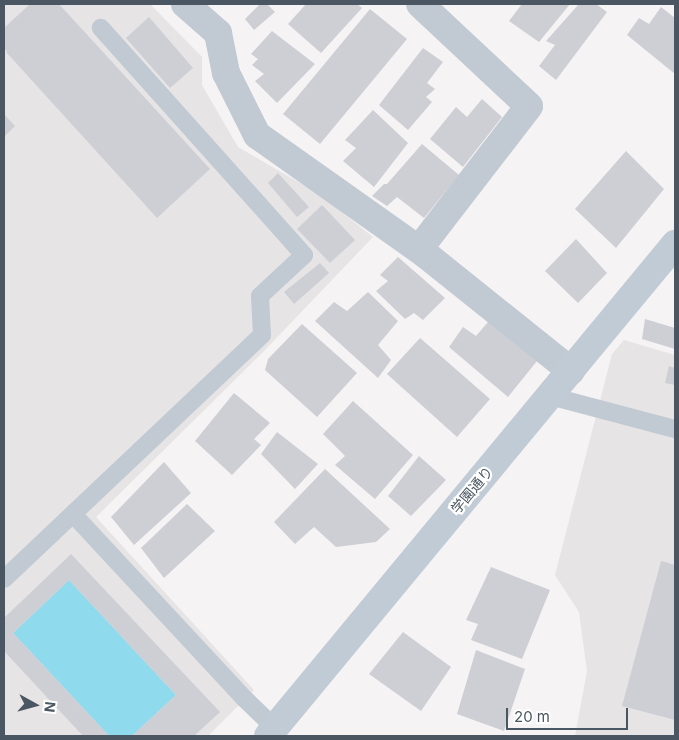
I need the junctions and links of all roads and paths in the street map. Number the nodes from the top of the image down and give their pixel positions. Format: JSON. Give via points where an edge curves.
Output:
{"nodes":[{"id":1,"x":185,"y":4,"type":"edge"},
{"id":2,"x":426,"y":6,"type":"edge"},
{"id":3,"x":101,"y":28,"type":"dead end"},
{"id":4,"x":675,"y":244,"type":"edge"},
{"id":5,"x":419,"y":249,"type":"junction"},
{"id":6,"x":571,"y":371,"type":"junction"},
{"id":7,"x":550,"y":396,"type":"junction"},
{"id":8,"x":675,"y":430,"type":"edge"},
{"id":9,"x":73,"y":514,"type":"junction"},
{"id":10,"x":4,"y":579,"type":"edge"},
{"id":11,"x":272,"y":732,"type":"edge"}],
"edges":[{"from":1,"to":5,"type":"street","via":[[218,33],[226,73],[257,135]]},
{"from":2,"to":5,"type":"street","via":[[529,106]]},
{"from":3,"to":9,"type":"lane","via":[[304,255],[260,296],[262,335]]},
{"from":4,"to":6,"type":"street","name":"学園通り"},
{"from":5,"to":6,"type":"street"},
{"from":6,"to":7,"type":"street","name":"学園通り"},
{"from":7,"to":8,"type":"lane"},
{"from":7,"to":11,"type":"street","name":"学園通り"},
{"from":9,"to":10,"type":"lane"},
{"from":9,"to":11,"type":"lane"}]}
